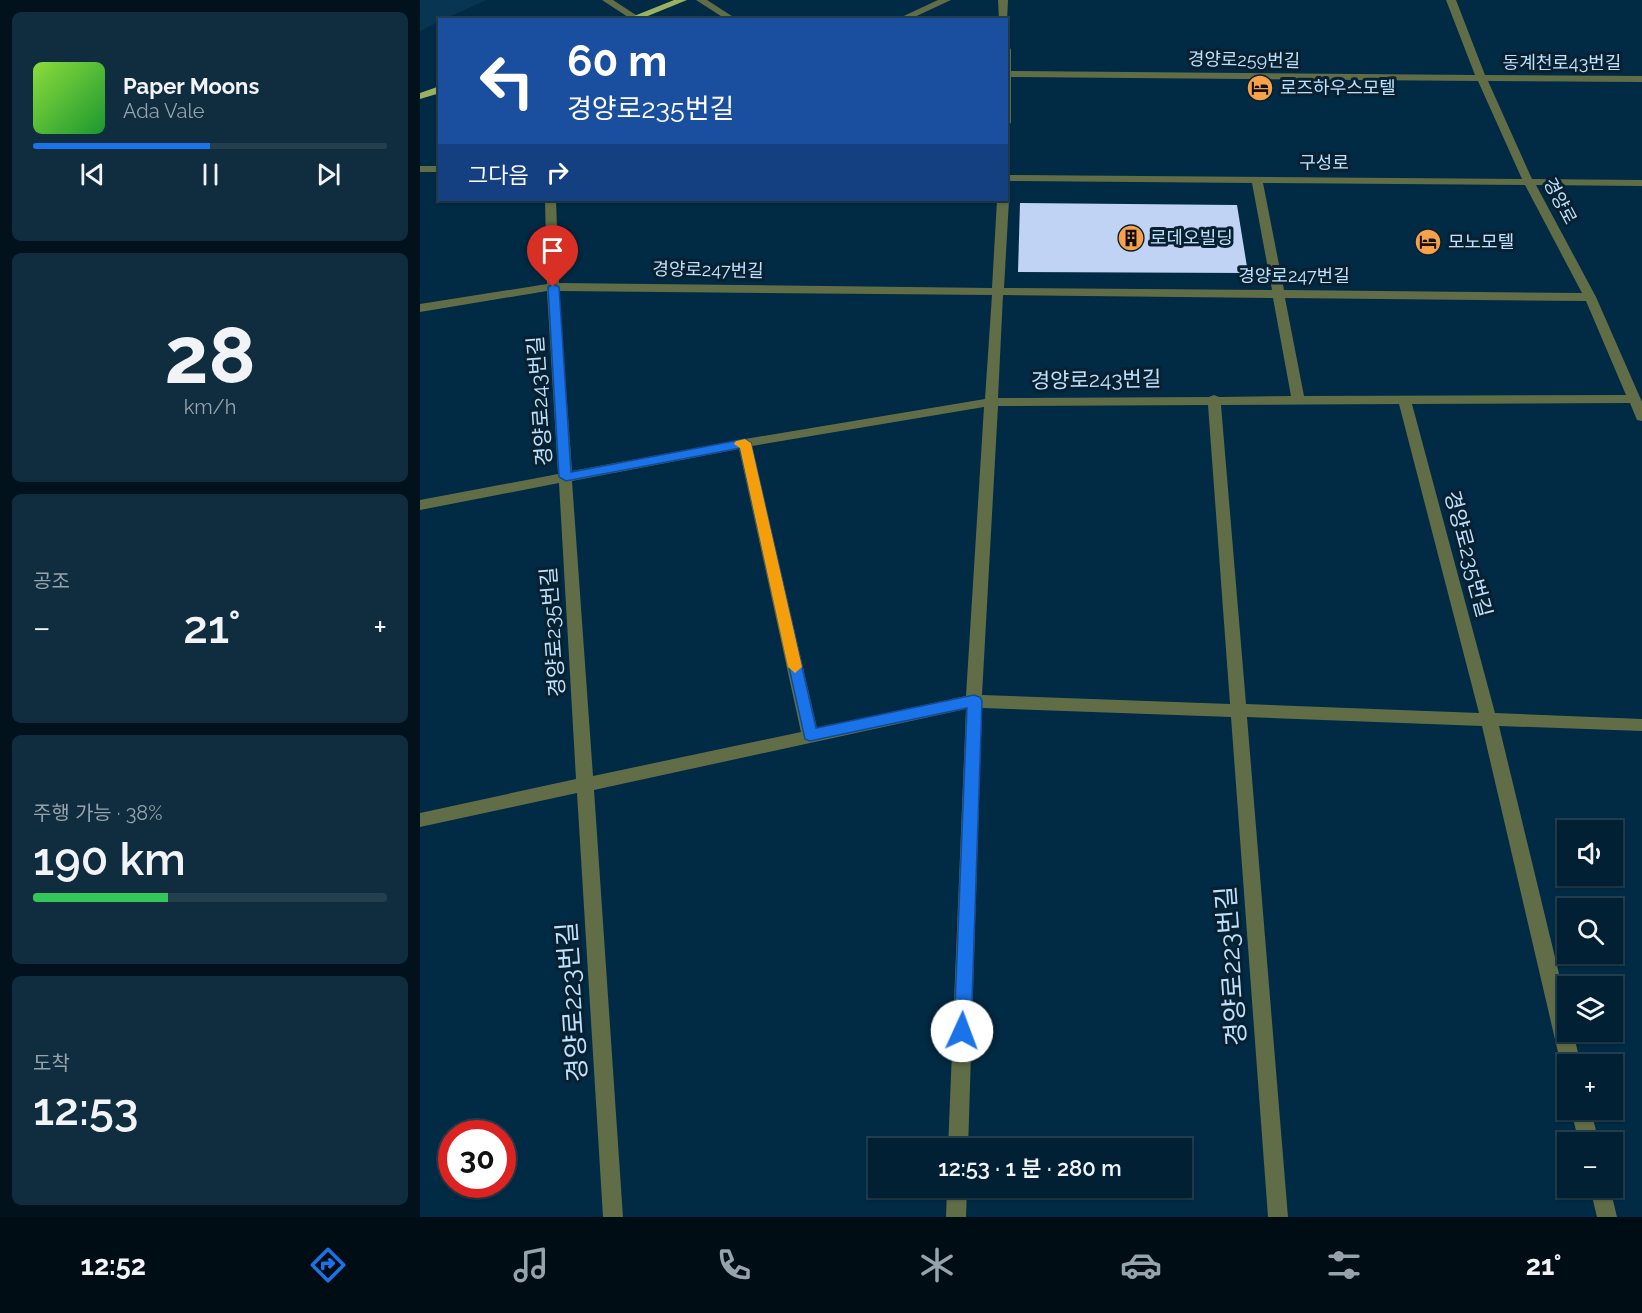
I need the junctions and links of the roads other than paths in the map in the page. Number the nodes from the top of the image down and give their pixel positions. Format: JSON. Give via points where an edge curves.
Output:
{"nodes":[{"id":1,"x":607,"y":0,"type":"edge"},
{"id":2,"x":682,"y":0,"type":"edge"},
{"id":3,"x":700,"y":0,"type":"edge"},
{"id":4,"x":946,"y":0,"type":"edge"},
{"id":5,"x":1003,"y":0,"type":"edge"},
{"id":6,"x":1451,"y":0,"type":"edge"},
{"id":7,"x":631,"y":18,"type":"edge"},
{"id":8,"x":731,"y":18,"type":"edge"},
{"id":9,"x":904,"y":18,"type":"edge"},
{"id":10,"x":1005,"y":18,"type":"edge"},
{"id":11,"x":1008,"y":74,"type":"edge"},
{"id":12,"x":1482,"y":79,"type":"junction"},
{"id":13,"x":1642,"y":80,"type":"edge"},
{"id":14,"x":438,"y":90,"type":"edge"},
{"id":15,"x":420,"y":96,"type":"edge"},
{"id":16,"x":420,"y":168,"type":"edge"},
{"id":17,"x":438,"y":169,"type":"edge"},
{"id":18,"x":1008,"y":178,"type":"edge"},
{"id":19,"x":1257,"y":179,"type":"junction"},
{"id":20,"x":1528,"y":181,"type":"junction"},
{"id":21,"x":1642,"y":183,"type":"edge"},
{"id":22,"x":550,"y":201,"type":"edge"},
{"id":23,"x":1003,"y":201,"type":"edge"},
{"id":24,"x":553,"y":287,"type":"junction"},
{"id":25,"x":997,"y":291,"type":"junction"},
{"id":26,"x":1278,"y":294,"type":"junction"},
{"id":27,"x":1590,"y":297,"type":"junction"},
{"id":28,"x":420,"y":308,"type":"edge"},
{"id":29,"x":1214,"y":399,"type":"junction"},
{"id":30,"x":1634,"y":399,"type":"junction"},
{"id":31,"x":1298,"y":400,"type":"junction"},
{"id":32,"x":1404,"y":400,"type":"junction"},
{"id":33,"x":991,"y":402,"type":"junction"},
{"id":34,"x":1642,"y":417,"type":"edge"},
{"id":35,"x":745,"y":443,"type":"junction"},
{"id":36,"x":566,"y":477,"type":"junction"},
{"id":37,"x":420,"y":505,"type":"edge"},
{"id":38,"x":974,"y":701,"type":"junction"},
{"id":39,"x":1239,"y":710,"type":"junction"},
{"id":40,"x":1489,"y":720,"type":"junction"},
{"id":41,"x":1642,"y":725,"type":"edge"},
{"id":42,"x":810,"y":735,"type":"junction"},
{"id":43,"x":585,"y":784,"type":"junction"},
{"id":44,"x":420,"y":820,"type":"edge"},
{"id":45,"x":1568,"y":1054,"type":"edge"},
{"id":46,"x":958,"y":1138,"type":"edge"},
{"id":47,"x":957,"y":1198,"type":"edge"},
{"id":48,"x":1602,"y":1198,"type":"edge"},
{"id":49,"x":613,"y":1217,"type":"edge"},
{"id":50,"x":956,"y":1217,"type":"edge"},
{"id":51,"x":1278,"y":1217,"type":"edge"},
{"id":52,"x":1607,"y":1217,"type":"edge"}],
"edges":[{"from":1,"to":7,"type":"street"},
{"from":2,"to":7,"type":"main road"},
{"from":3,"to":8,"type":"street"},
{"from":4,"to":9,"type":"street"},
{"from":5,"to":10,"type":"street"},
{"from":6,"to":12,"type":"street","name":"경양로"},
{"from":11,"to":12,"type":"street","name":"경양로259번길"},
{"from":12,"to":13,"type":"street","name":"동계천로43번길"},
{"from":12,"to":20,"type":"street","name":"경양로"},
{"from":14,"to":15,"type":"main road"},
{"from":16,"to":17,"type":"street"},
{"from":18,"to":19,"type":"street","name":"구성로"},
{"from":19,"to":20,"type":"street","name":"구성로"},
{"from":19,"to":26,"type":"street"},
{"from":20,"to":21,"type":"street","name":"구성로"},
{"from":20,"to":27,"type":"street","name":"경양로"},
{"from":22,"to":24,"type":"street","name":"경양로243번길"},
{"from":23,"to":25,"type":"street"},
{"from":24,"to":25,"type":"street","name":"경양로247번길"},
{"from":24,"to":28,"type":"street","name":"경양로247번길"},
{"from":24,"to":36,"type":"street","name":"경양로243번길"},
{"from":25,"to":26,"type":"street","name":"경양로247번길"},
{"from":25,"to":33,"type":"street"},
{"from":26,"to":27,"type":"street","name":"경양로247번길"},
{"from":26,"to":31,"type":"street"},
{"from":27,"to":30,"type":"street","name":"경양로"},
{"from":29,"to":31,"type":"street","name":"경양로243번길"},
{"from":29,"to":33,"type":"street","name":"경양로243번길"},
{"from":29,"to":39,"type":"street"},
{"from":30,"to":32,"type":"street","name":"경양로243번길"},
{"from":30,"to":34,"type":"street","name":"경양로"},
{"from":31,"to":32,"type":"street","name":"경양로243번길"},
{"from":32,"to":40,"type":"street","name":"경양로235번길"},
{"from":33,"to":35,"type":"street","name":"경양로243번길"},
{"from":33,"to":38,"type":"street"},
{"from":35,"to":36,"type":"street","name":"경양로243번길"},
{"from":35,"to":42,"type":"street"},
{"from":36,"to":37,"type":"street","name":"경양로243번길"},
{"from":36,"to":43,"type":"street","name":"경양로235번길"},
{"from":38,"to":39,"type":"street"},
{"from":38,"to":42,"type":"street"},
{"from":38,"to":46,"type":"street"},
{"from":39,"to":40,"type":"street"},
{"from":39,"to":51,"type":"street","name":"경양로223번길"},
{"from":40,"to":41,"type":"street"},
{"from":40,"to":45,"type":"street"},
{"from":42,"to":43,"type":"street"},
{"from":43,"to":44,"type":"street"},
{"from":43,"to":49,"type":"street","name":"경양로223번길"},
{"from":47,"to":50,"type":"street"},
{"from":48,"to":52,"type":"street"}]}
